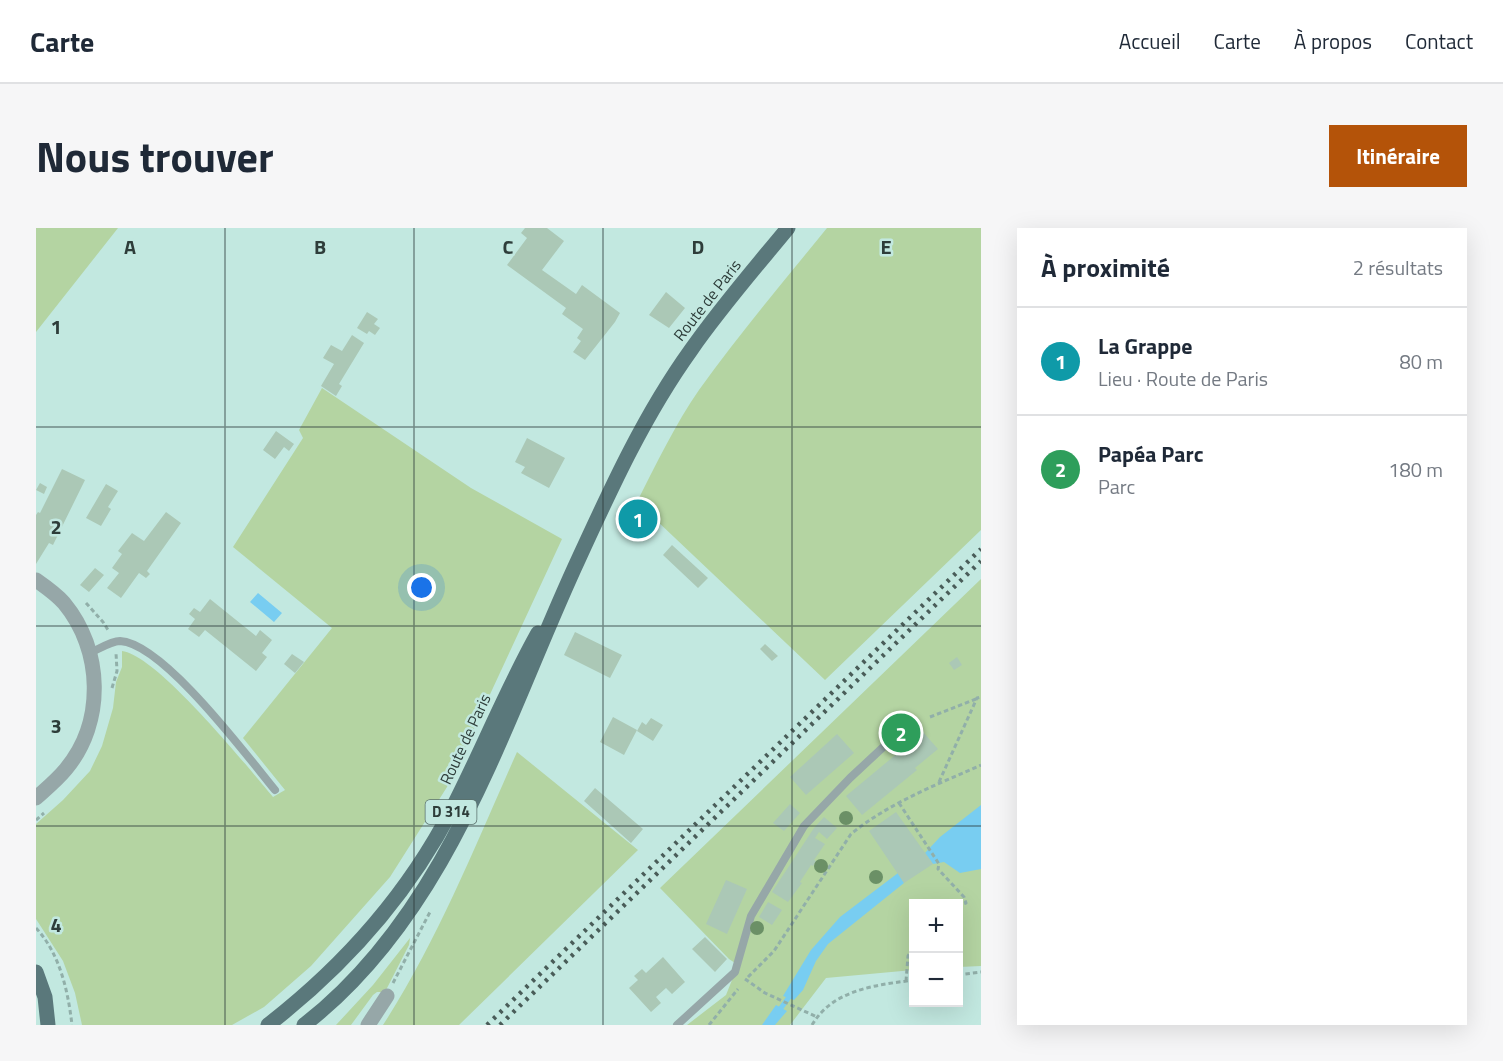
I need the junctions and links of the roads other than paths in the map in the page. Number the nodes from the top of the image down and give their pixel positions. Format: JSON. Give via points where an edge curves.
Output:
{"nodes":[{"id":1,"x":788,"y":228,"type":"edge"},
{"id":2,"x":578,"y":559,"type":"junction"},
{"id":3,"x":36,"y":580,"type":"edge"},
{"id":4,"x":90,"y":653,"type":"junction"},
{"id":5,"x":893,"y":738,"type":"dead end"},
{"id":6,"x":275,"y":790,"type":"dead end"},
{"id":7,"x":36,"y":798,"type":"edge"},
{"id":8,"x":36,"y":972,"type":"edge"},
{"id":9,"x":387,"y":996,"type":"dead end"},
{"id":10,"x":48,"y":1025,"type":"edge"},
{"id":11,"x":268,"y":1025,"type":"edge"},
{"id":12,"x":304,"y":1025,"type":"edge"},
{"id":13,"x":368,"y":1025,"type":"edge"},
{"id":14,"x":677,"y":1025,"type":"edge"}],
"edges":[{"from":1,"to":2,"type":"main road","name":"Route de Paris","number":"D 314","via":[[698,340],[668,385]]},
{"from":2,"to":11,"type":"main road","name":"Route de Paris","number":"D 314","via":[[526,654],[452,809],[419,866],[350,952]]},
{"from":2,"to":12,"type":"main road","name":"Route de Paris","number":"D 314","via":[[469,809],[422,893],[372,958]]},
{"from":3,"to":4,"type":"street","via":[[72,613]]},
{"from":4,"to":6,"type":"lane","via":[[118,641],[132,643],[153,655],[208,707]]},
{"from":4,"to":7,"type":"street","via":[[95,689],[88,728],[66,769]]},
{"from":5,"to":14,"type":"lane","via":[[804,826],[751,916],[735,972]]},
{"from":8,"to":10,"type":"main road","via":[[45,997]]},
{"from":9,"to":13,"type":"street"}]}
